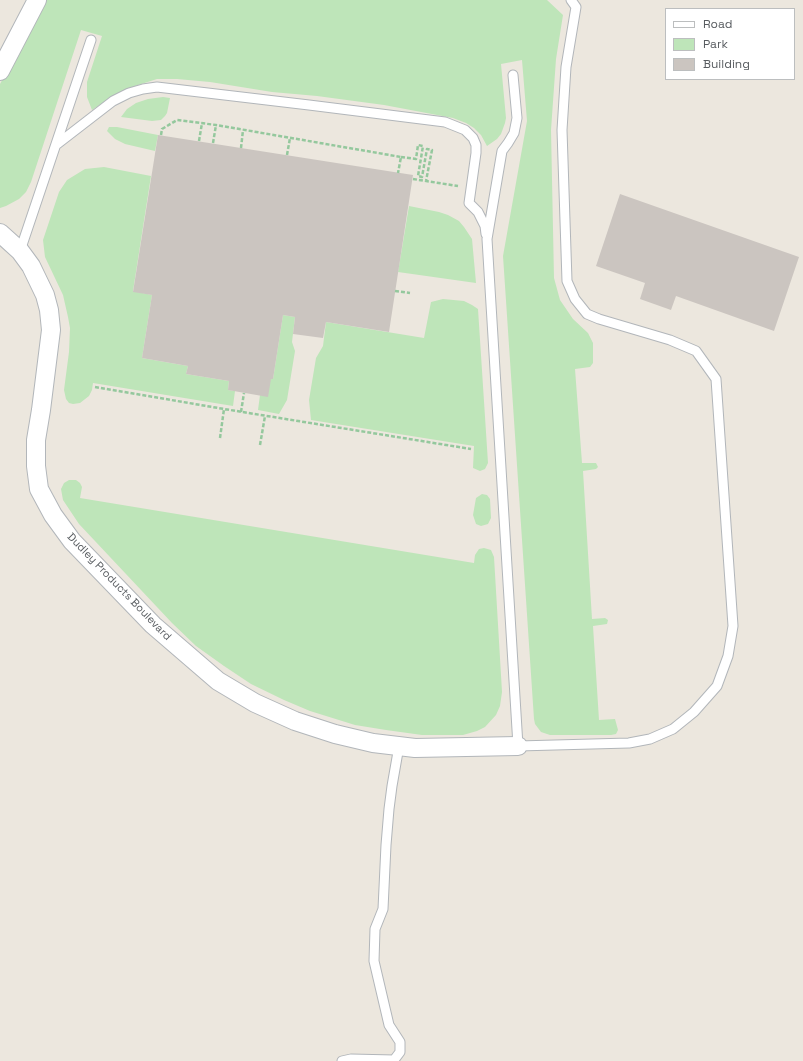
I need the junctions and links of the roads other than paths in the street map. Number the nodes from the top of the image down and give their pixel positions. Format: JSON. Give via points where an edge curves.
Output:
{"nodes":[{"id":1,"x":37,"y":0,"type":"edge"},
{"id":2,"x":571,"y":0,"type":"edge"},
{"id":3,"x":91,"y":40,"type":"dead end"},
{"id":4,"x":0,"y":71,"type":"edge"},
{"id":5,"x":513,"y":75,"type":"dead end"},
{"id":6,"x":56,"y":145,"type":"junction"},
{"id":7,"x":0,"y":232,"type":"edge"},
{"id":8,"x":487,"y":239,"type":"junction"},
{"id":9,"x":20,"y":251,"type":"junction"},
{"id":10,"x":399,"y":746,"type":"junction"},
{"id":11,"x":518,"y":746,"type":"junction"},
{"id":12,"x":342,"y":1061,"type":"edge"}],
"edges":[{"from":1,"to":4,"type":"street"},
{"from":2,"to":11,"type":"lane","via":[[576,7],[566,67],[562,130],[567,281],[575,299],[587,314],[670,340],[696,351],[716,379],[733,626],[728,656],[717,686],[694,712],[673,729],[650,739],[629,743]]},
{"from":3,"to":6,"type":"lane"},
{"from":5,"to":8,"type":"lane","via":[[517,118],[514,133],[502,151]]},
{"from":6,"to":8,"type":"lane","via":[[114,101],[129,93],[157,87],[445,122],[465,130],[476,145],[469,203],[478,212],[485,226]]},
{"from":6,"to":9,"type":"lane"},
{"from":7,"to":9,"type":"street","name":"Dudley Products Boulevard"},
{"from":8,"to":11,"type":"lane"},
{"from":9,"to":10,"type":"street","name":"Dudley Products Boulevard","via":[[31,266],[45,295],[51,330],[36,440],[36,466],[39,489],[52,515],[72,541],[153,625],[218,680],[255,703],[295,721],[335,734]]},
{"from":10,"to":11,"type":"street","name":"Dudley Products Boulevard"},
{"from":10,"to":12,"type":"lane","via":[[390,801],[384,909],[375,929],[374,961],[390,1025],[400,1042],[400,1052],[394,1060]]}]}
